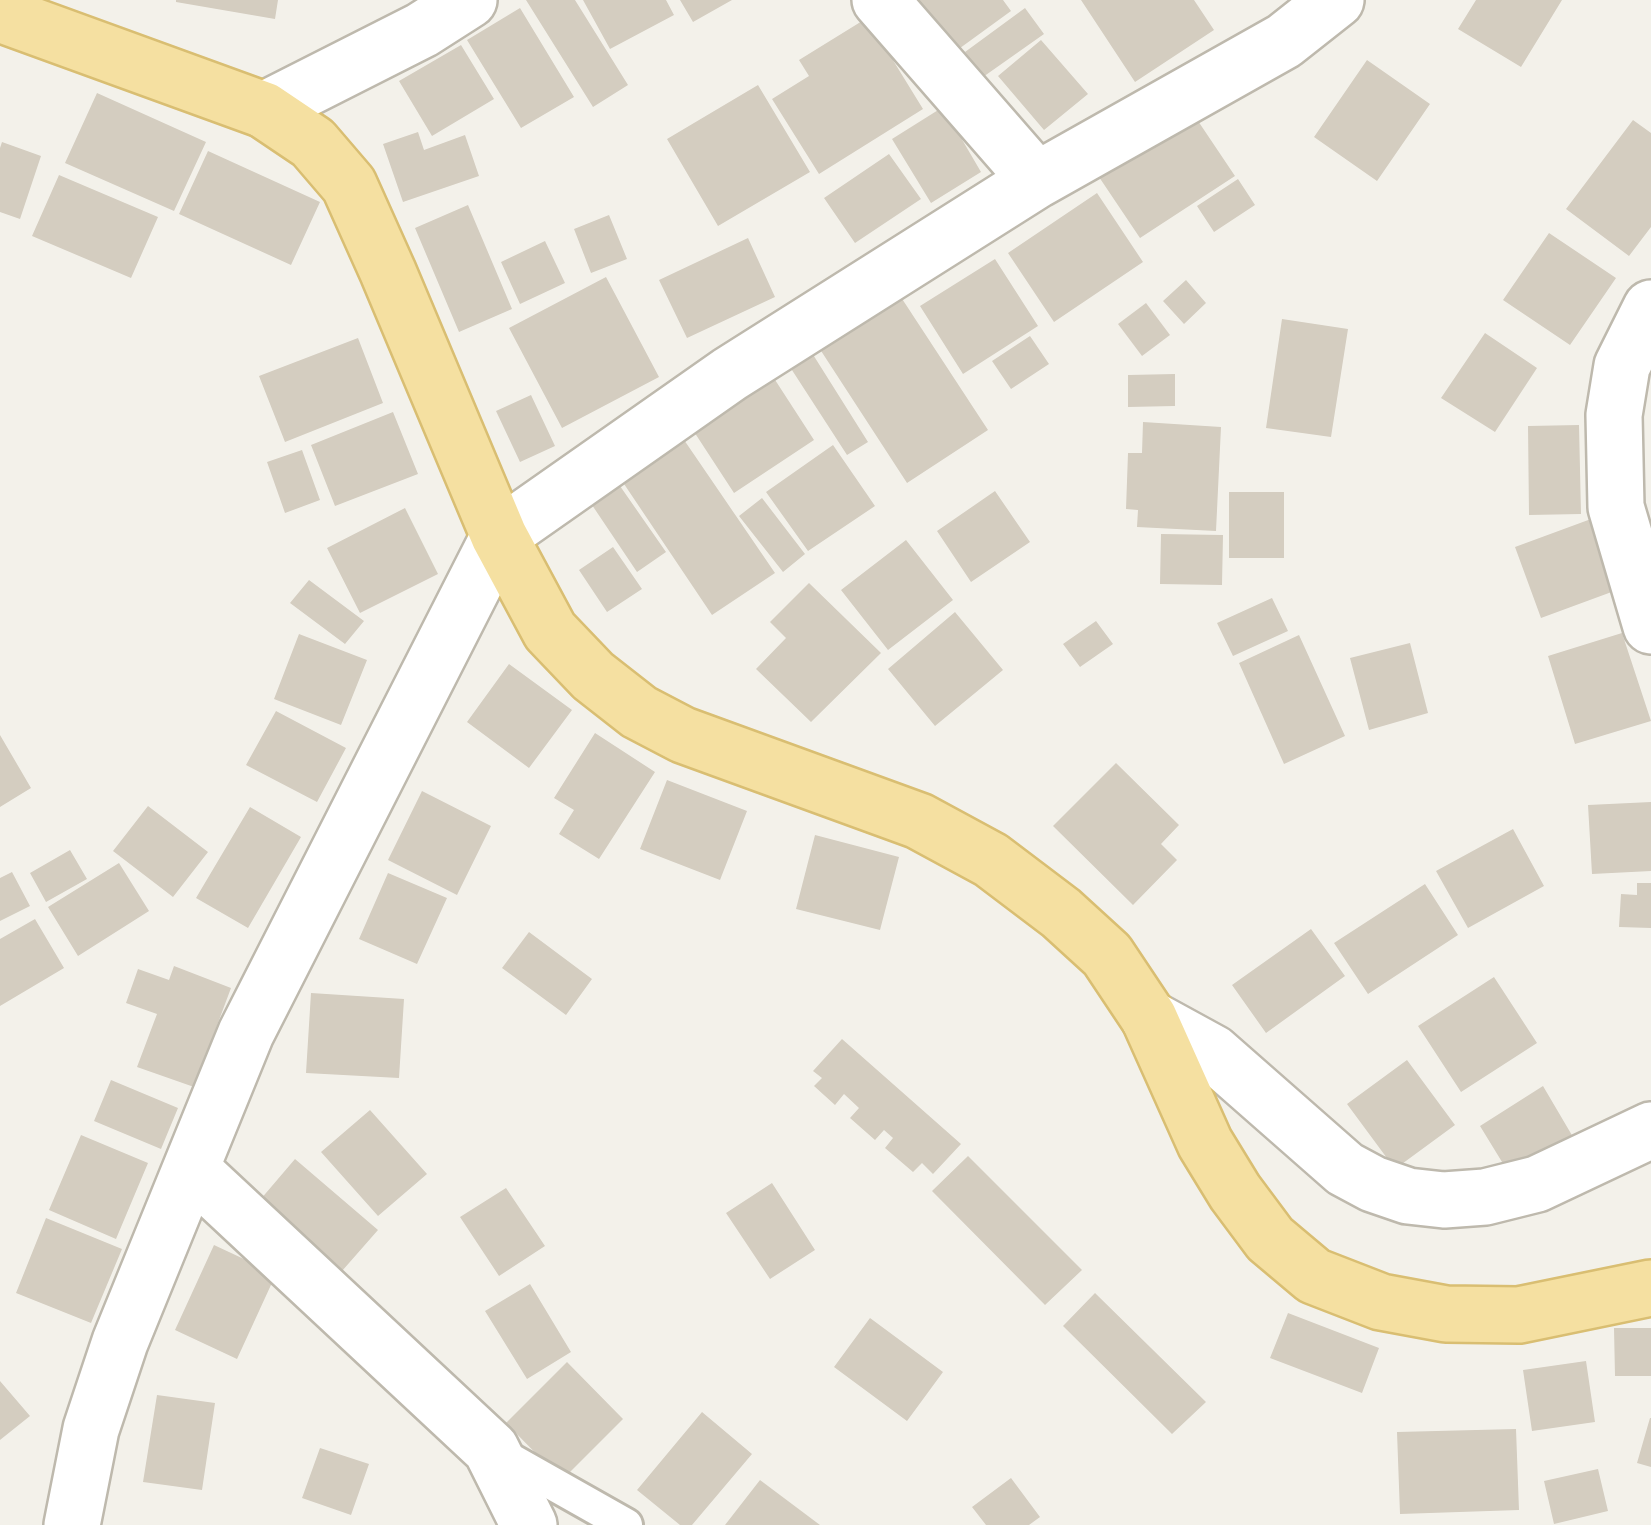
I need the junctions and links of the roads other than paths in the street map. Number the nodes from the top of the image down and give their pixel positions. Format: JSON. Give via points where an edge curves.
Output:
{"nodes":[{"id":1,"x":469,"y":0,"type":"edge"},
{"id":2,"x":880,"y":0,"type":"edge"},
{"id":3,"x":1336,"y":0,"type":"edge"},
{"id":4,"x":0,"y":14,"type":"edge"},
{"id":5,"x":264,"y":110,"type":"junction"},
{"id":6,"x":1037,"y":180,"type":"junction"},
{"id":7,"x":1651,"y":308,"type":"edge"},
{"id":8,"x":499,"y":536,"type":"junction"},
{"id":9,"x":1651,"y":626,"type":"edge"},
{"id":10,"x":1149,"y":1018,"type":"junction"},
{"id":11,"x":1651,"y":1130,"type":"edge"},
{"id":12,"x":191,"y":1169,"type":"junction"},
{"id":13,"x":1651,"y":1288,"type":"edge"},
{"id":14,"x":490,"y":1448,"type":"junction"},
{"id":15,"x":72,"y":1525,"type":"edge"},
{"id":16,"x":529,"y":1525,"type":"edge"},
{"id":17,"x":626,"y":1525,"type":"edge"}],
"edges":[{"from":1,"to":5,"type":"street"},
{"from":2,"to":6,"type":"street"},
{"from":3,"to":6,"type":"street","via":[[1284,41]]},
{"from":4,"to":5,"type":"main road"},
{"from":5,"to":8,"type":"main road","via":[[313,143],[348,184]]},
{"from":6,"to":8,"type":"street","via":[[730,374]]},
{"from":7,"to":9,"type":"street","via":[[1622,366],[1614,415],[1616,507]]},
{"from":8,"to":10,"type":"main road","via":[[550,631],[639,712],[683,735],[919,821],[991,860],[1107,954]]},
{"from":8,"to":12,"type":"street","via":[[246,1032]]},
{"from":10,"to":11,"type":"street","via":[[1213,1053],[1345,1169],[1408,1196],[1484,1197],[1537,1184]]},
{"from":10,"to":13,"type":"main road","via":[[1205,1143],[1236,1192],[1270,1239],[1314,1276],[1381,1302],[1446,1314],[1520,1315]]},
{"from":12,"to":14,"type":"street"},
{"from":12,"to":15,"type":"street","via":[[120,1342],[91,1429]]},
{"from":14,"to":16,"type":"street"},
{"from":14,"to":17,"type":"lane"}]}
